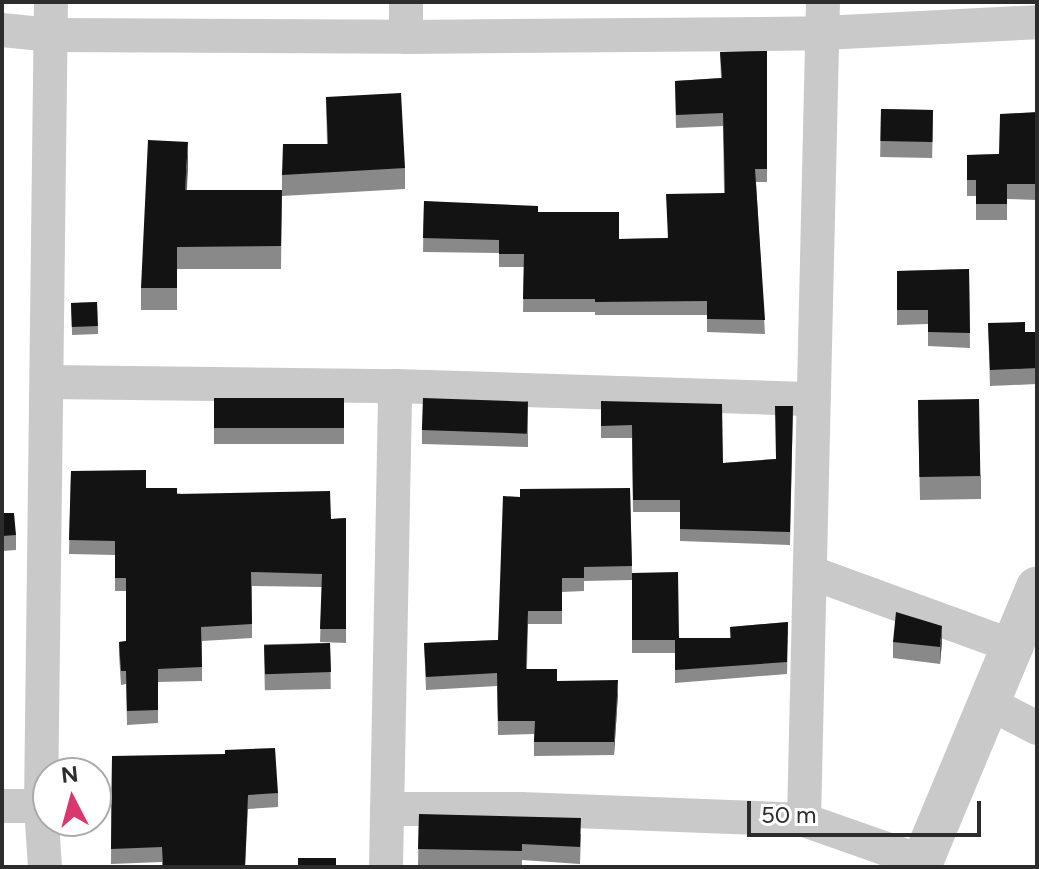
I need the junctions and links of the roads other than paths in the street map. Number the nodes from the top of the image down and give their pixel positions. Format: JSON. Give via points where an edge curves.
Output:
{"nodes":[{"id":1,"x":406,"y":2,"type":"edge"},
{"id":2,"x":51,"y":18,"type":"edge"},
{"id":3,"x":823,"y":18,"type":"edge"},
{"id":4,"x":1037,"y":22,"type":"edge"},
{"id":5,"x":2,"y":30,"type":"edge"},
{"id":6,"x":406,"y":37,"type":"junction"},
{"id":7,"x":47,"y":382,"type":"junction"},
{"id":8,"x":395,"y":386,"type":"junction"},
{"id":9,"x":814,"y":399,"type":"junction"},
{"id":10,"x":812,"y":573,"type":"junction"},
{"id":11,"x":1037,"y":587,"type":"edge"},
{"id":12,"x":1013,"y":646,"type":"junction"},
{"id":13,"x":989,"y":703,"type":"junction"},
{"id":14,"x":1037,"y":728,"type":"edge"},
{"id":15,"x":42,"y":757,"type":"edge"},
{"id":16,"x":2,"y":806,"type":"edge"},
{"id":17,"x":32,"y":806,"type":"edge"},
{"id":18,"x":387,"y":809,"type":"junction"},
{"id":19,"x":804,"y":820,"type":"junction"},
{"id":20,"x":43,"y":837,"type":"edge"},
{"id":21,"x":922,"y":864,"type":"edge"},
{"id":22,"x":45,"y":867,"type":"edge"},
{"id":23,"x":386,"y":867,"type":"edge"}],
"edges":[{"from":1,"to":6,"type":"street"},
{"from":2,"to":5,"type":"street"},
{"from":2,"to":6,"type":"street"},
{"from":2,"to":7,"type":"street"},
{"from":3,"to":4,"type":"street"},
{"from":3,"to":6,"type":"street"},
{"from":3,"to":9,"type":"street"},
{"from":7,"to":8,"type":"street"},
{"from":7,"to":15,"type":"street"},
{"from":8,"to":9,"type":"street"},
{"from":8,"to":18,"type":"street"},
{"from":9,"to":10,"type":"street"},
{"from":10,"to":12,"type":"street"},
{"from":10,"to":19,"type":"street"},
{"from":11,"to":12,"type":"street"},
{"from":12,"to":13,"type":"street"},
{"from":13,"to":14,"type":"street"},
{"from":13,"to":21,"type":"street"},
{"from":16,"to":17,"type":"street"},
{"from":18,"to":19,"type":"street"},
{"from":18,"to":23,"type":"street"},
{"from":19,"to":21,"type":"street"},
{"from":20,"to":22,"type":"street"}]}
